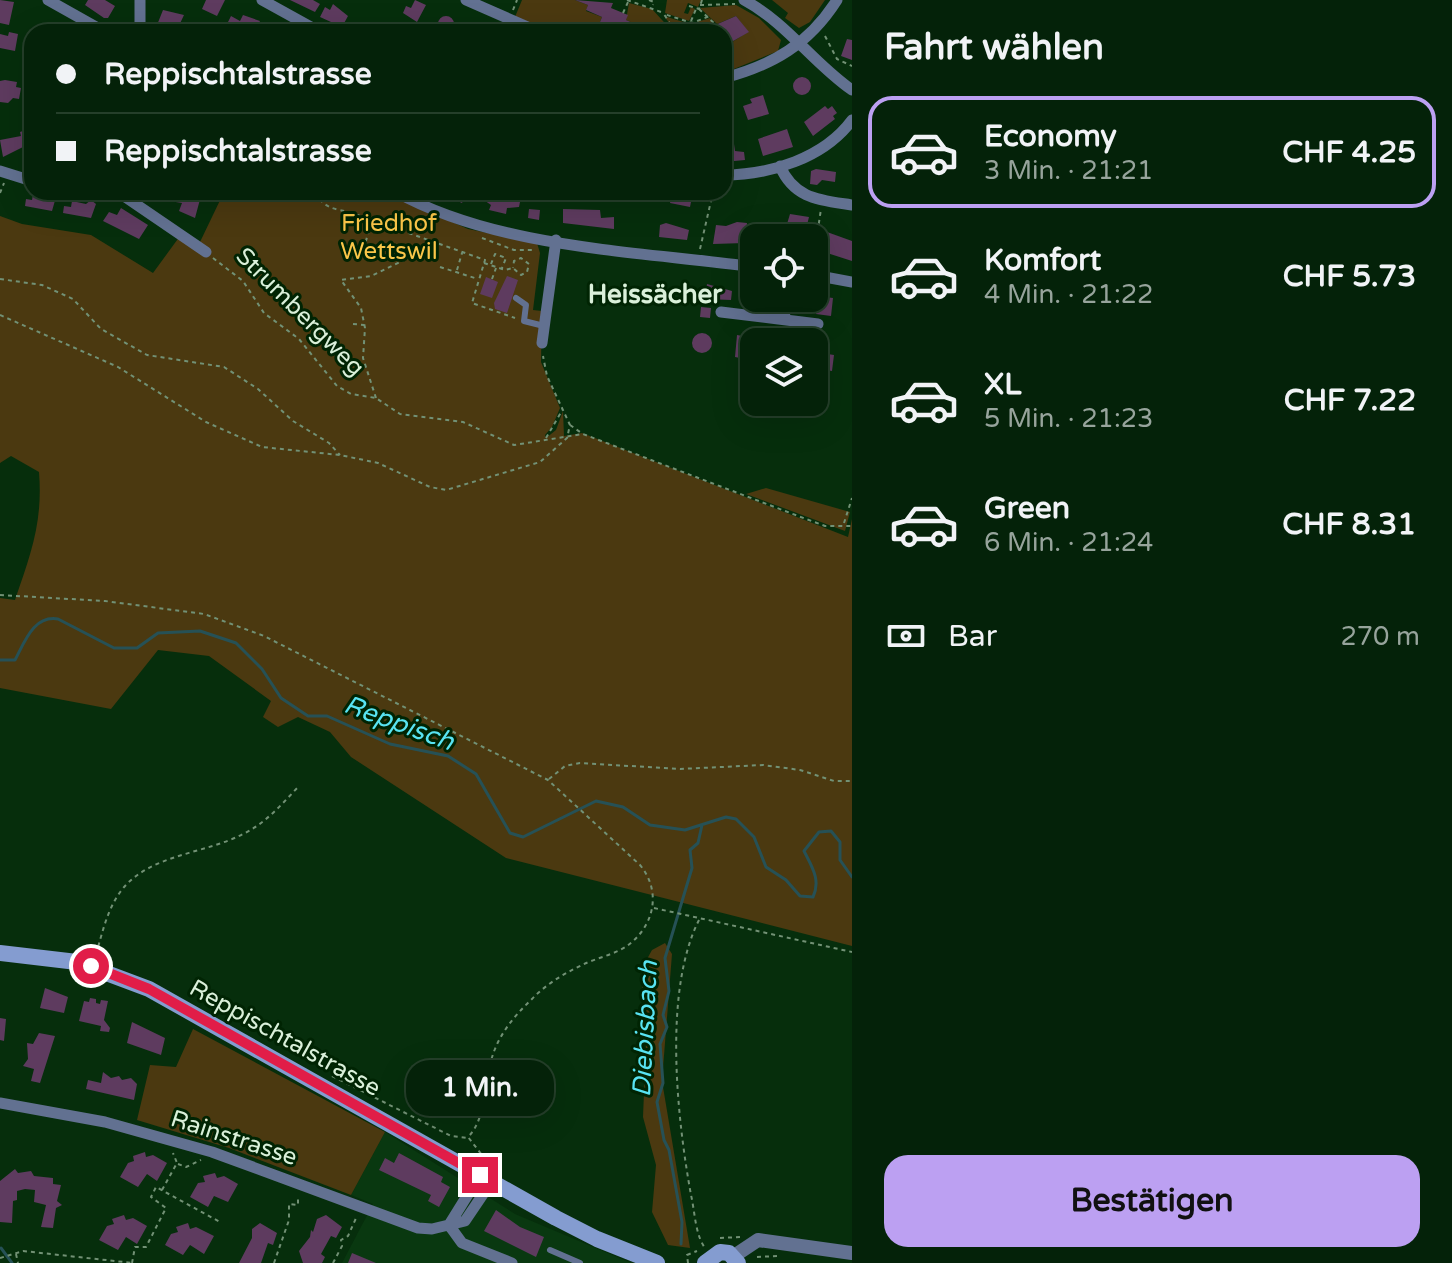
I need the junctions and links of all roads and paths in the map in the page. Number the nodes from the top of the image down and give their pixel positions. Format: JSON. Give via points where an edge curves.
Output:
{"nodes":[{"id":1,"x":48,"y":0,"type":"edge"},
{"id":2,"x":140,"y":0,"type":"edge"},
{"id":3,"x":262,"y":0,"type":"edge"},
{"id":4,"x":466,"y":0,"type":"edge"},
{"id":5,"x":517,"y":0,"type":"edge"},
{"id":6,"x":649,"y":0,"type":"edge"},
{"id":7,"x":702,"y":0,"type":"edge"},
{"id":8,"x":837,"y":0,"type":"edge"},
{"id":9,"x":628,"y":1,"type":"edge"},
{"id":10,"x":740,"y":2,"type":"edge"},
{"id":11,"x":653,"y":6,"type":"junction"},
{"id":12,"x":689,"y":6,"type":"dead end"},
{"id":13,"x":698,"y":7,"type":"junction"},
{"id":14,"x":514,"y":8,"type":"dead end"},
{"id":15,"x":623,"y":13,"type":"dead end"},
{"id":16,"x":664,"y":14,"type":"junction"},
{"id":17,"x":710,"y":16,"type":"junction"},
{"id":18,"x":690,"y":22,"type":"junction"},
{"id":19,"x":91,"y":24,"type":"edge"},
{"id":20,"x":140,"y":24,"type":"edge"},
{"id":21,"x":306,"y":24,"type":"edge"},
{"id":22,"x":521,"y":24,"type":"edge"},
{"id":23,"x":670,"y":24,"type":"edge"},
{"id":24,"x":715,"y":24,"type":"edge"},
{"id":25,"x":823,"y":31,"type":"dead end"},
{"id":26,"x":801,"y":44,"type":"junction"},
{"id":27,"x":852,"y":66,"type":"edge"},
{"id":28,"x":732,"y":75,"type":"edge"},
{"id":29,"x":852,"y":90,"type":"edge"},
{"id":30,"x":852,"y":120,"type":"edge"},
{"id":31,"x":780,"y":166,"type":"junction"},
{"id":32,"x":732,"y":174,"type":"edge"},
{"id":33,"x":3,"y":175,"type":"edge"},
{"id":34,"x":24,"y":179,"type":"edge"},
{"id":35,"x":0,"y":193,"type":"edge"},
{"id":36,"x":130,"y":200,"type":"edge"},
{"id":37,"x":320,"y":200,"type":"edge"},
{"id":38,"x":415,"y":200,"type":"edge"},
{"id":39,"x":711,"y":200,"type":"edge"},
{"id":40,"x":852,"y":205,"type":"edge"},
{"id":41,"x":821,"y":209,"type":"dead end"},
{"id":42,"x":373,"y":220,"type":"junction"},
{"id":43,"x":819,"y":224,"type":"edge"},
{"id":44,"x":556,"y":240,"type":"junction"},
{"id":45,"x":438,"y":244,"type":"junction"},
{"id":46,"x":503,"y":247,"type":"dead end"},
{"id":47,"x":206,"y":252,"type":"joint"},
{"id":48,"x":462,"y":252,"type":"junction"},
{"id":49,"x":500,"y":256,"type":"junction"},
{"id":50,"x":361,"y":257,"type":"dead end"},
{"id":51,"x":697,"y":259,"type":"junction"},
{"id":52,"x":484,"y":263,"type":"junction"},
{"id":53,"x":491,"y":265,"type":"junction"},
{"id":54,"x":740,"y":265,"type":"edge"},
{"id":55,"x":440,"y":267,"type":"dead end"},
{"id":56,"x":496,"y":267,"type":"junction"},
{"id":57,"x":513,"y":268,"type":"junction"},
{"id":58,"x":502,"y":269,"type":"junction"},
{"id":59,"x":456,"y":272,"type":"junction"},
{"id":60,"x":828,"y":278,"type":"edge"},
{"id":61,"x":0,"y":279,"type":"edge"},
{"id":62,"x":492,"y":279,"type":"dead end"},
{"id":63,"x":479,"y":280,"type":"junction"},
{"id":64,"x":852,"y":282,"type":"edge"},
{"id":65,"x":516,"y":298,"type":"dead end"},
{"id":66,"x":721,"y":312,"type":"dead end"},
{"id":67,"x":785,"y":312,"type":"edge"},
{"id":68,"x":0,"y":315,"type":"edge"},
{"id":69,"x":784,"y":319,"type":"junction"},
{"id":70,"x":524,"y":321,"type":"junction"},
{"id":71,"x":353,"y":324,"type":"dead end"},
{"id":72,"x":818,"y":324,"type":"dead end"},
{"id":73,"x":365,"y":325,"type":"junction"},
{"id":74,"x":544,"y":326,"type":"junction"},
{"id":75,"x":542,"y":343,"type":"joint"},
{"id":76,"x":376,"y":398,"type":"junction"},
{"id":77,"x":564,"y":409,"type":"junction"},
{"id":78,"x":570,"y":425,"type":"junction"},
{"id":79,"x":583,"y":434,"type":"junction"},
{"id":80,"x":567,"y":438,"type":"junction"},
{"id":81,"x":544,"y":440,"type":"junction"},
{"id":82,"x":340,"y":455,"type":"junction"},
{"id":83,"x":852,"y":498,"type":"edge"},
{"id":84,"x":843,"y":524,"type":"junction"},
{"id":85,"x":852,"y":526,"type":"edge"},
{"id":86,"x":0,"y":595,"type":"edge"},
{"id":87,"x":548,"y":780,"type":"junction"},
{"id":88,"x":852,"y":781,"type":"edge"},
{"id":89,"x":299,"y":786,"type":"dead end"},
{"id":90,"x":653,"y":908,"type":"junction"},
{"id":91,"x":699,"y":920,"type":"junction"},
{"id":92,"x":852,"y":952,"type":"edge"},
{"id":93,"x":3,"y":953,"type":"edge"},
{"id":94,"x":91,"y":966,"type":"junction"},
{"id":95,"x":333,"y":1076,"type":"dead end"},
{"id":96,"x":0,"y":1103,"type":"edge"},
{"id":97,"x":468,"y":1137,"type":"junction"},
{"id":98,"x":169,"y":1149,"type":"dead end"},
{"id":99,"x":177,"y":1163,"type":"junction"},
{"id":100,"x":195,"y":1163,"type":"dead end"},
{"id":101,"x":488,"y":1174,"type":"junction"},
{"id":102,"x":161,"y":1190,"type":"junction"},
{"id":103,"x":298,"y":1205,"type":"dead end"},
{"id":104,"x":357,"y":1215,"type":"dead end"},
{"id":105,"x":220,"y":1222,"type":"dead end"},
{"id":106,"x":449,"y":1225,"type":"junction"},
{"id":107,"x":550,"y":1250,"type":"dead end"},
{"id":108,"x":852,"y":1253,"type":"edge"},
{"id":109,"x":14,"y":1254,"type":"junction"},
{"id":110,"x":707,"y":1255,"type":"edge"},
{"id":111,"x":0,"y":1258,"type":"edge"},
{"id":112,"x":88,"y":1258,"type":"junction"},
{"id":113,"x":736,"y":1259,"type":"edge"},
{"id":114,"x":275,"y":1261,"type":"edge"},
{"id":115,"x":18,"y":1263,"type":"edge"},
{"id":116,"x":88,"y":1263,"type":"edge"},
{"id":117,"x":132,"y":1263,"type":"edge"},
{"id":118,"x":281,"y":1263,"type":"edge"},
{"id":119,"x":333,"y":1263,"type":"edge"},
{"id":120,"x":512,"y":1263,"type":"edge"},
{"id":121,"x":580,"y":1263,"type":"edge"},
{"id":122,"x":657,"y":1263,"type":"edge"},
{"id":123,"x":688,"y":1263,"type":"edge"}],
"edges":[{"from":1,"to":19,"type":"street"},
{"from":2,"to":20,"type":"street"},
{"from":3,"to":21,"type":"street"},
{"from":4,"to":22,"type":"street"},
{"from":5,"to":14,"type":"path"},
{"from":6,"to":11,"type":"path"},
{"from":7,"to":13,"type":"path"},
{"from":8,"to":26,"type":"street"},
{"from":9,"to":11,"type":"path"},
{"from":9,"to":15,"type":"path"},
{"from":10,"to":13,"type":"path"},
{"from":10,"to":26,"type":"street","via":[[763,10]]},
{"from":11,"to":16,"type":"path"},
{"from":12,"to":13,"type":"path"},
{"from":13,"to":17,"type":"path"},
{"from":13,"to":18,"type":"path"},
{"from":16,"to":18,"type":"path"},
{"from":16,"to":23,"type":"path"},
{"from":17,"to":18,"type":"path"},
{"from":17,"to":24,"type":"path"},
{"from":25,"to":27,"type":"path","via":[[837,59]]},
{"from":26,"to":28,"type":"street","via":[[768,64]]},
{"from":26,"to":29,"type":"street","via":[[827,73]]},
{"from":30,"to":31,"type":"street","via":[[817,150]]},
{"from":31,"to":32,"type":"street"},
{"from":31,"to":40,"type":"street","via":[[796,192]]},
{"from":33,"to":34,"type":"street"},
{"from":33,"to":35,"type":"path"},
{"from":36,"to":47,"type":"street","name":"Strumbergweg"},
{"from":37,"to":42,"type":"path"},
{"from":38,"to":44,"type":"street","via":[[466,221]]},
{"from":39,"to":51,"type":"path"},
{"from":41,"to":43,"type":"path"},
{"from":42,"to":45,"type":"path"},
{"from":42,"to":50,"type":"path"},
{"from":44,"to":51,"type":"street"},
{"from":44,"to":74,"type":"street"},
{"from":45,"to":48,"type":"path"},
{"from":45,"to":73,"type":"path","via":[[371,276],[342,278],[360,305]]},
{"from":46,"to":49,"type":"path"},
{"from":47,"to":76,"type":"path","name":"Strumbergweg","via":[[243,281],[264,313],[299,339],[337,386]]},
{"from":48,"to":52,"type":"path"},
{"from":48,"to":59,"type":"path"},
{"from":49,"to":53,"type":"path","via":[[495,254]]},
{"from":49,"to":58,"type":"path","via":[[506,258]]},
{"from":51,"to":54,"type":"street"},
{"from":52,"to":53,"type":"path"},
{"from":52,"to":63,"type":"path"},
{"from":53,"to":56,"type":"path"},
{"from":55,"to":59,"type":"path"},
{"from":56,"to":58,"type":"path"},
{"from":56,"to":62,"type":"path"},
{"from":57,"to":57,"type":"path","via":[[525,274],[529,264],[521,258]]},
{"from":57,"to":58,"type":"path"},
{"from":59,"to":63,"type":"path"},
{"from":60,"to":64,"type":"street"},
{"from":61,"to":82,"type":"path","via":[[42,285],[73,299],[101,329],[147,355],[224,367]]},
{"from":63,"to":70,"type":"path","via":[[472,303]]},
{"from":65,"to":70,"type":"lane","via":[[526,305]]},
{"from":66,"to":69,"type":"street"},
{"from":67,"to":69,"type":"street"},
{"from":68,"to":82,"type":"path","via":[[118,367],[206,422],[262,447]]},
{"from":69,"to":72,"type":"street"},
{"from":70,"to":74,"type":"lane"},
{"from":71,"to":73,"type":"path"},
{"from":73,"to":76,"type":"path","via":[[363,358]]},
{"from":74,"to":75,"type":"street"},
{"from":75,"to":77,"type":"path","via":[[547,376]]},
{"from":76,"to":81,"type":"path","name":"Strumbergweg","via":[[400,414],[463,422],[514,445]]},
{"from":77,"to":78,"type":"path"},
{"from":77,"to":81,"type":"path"},
{"from":78,"to":79,"type":"path"},
{"from":78,"to":80,"type":"path"},
{"from":79,"to":80,"type":"path","name":"Strumbergweg"},
{"from":79,"to":84,"type":"path","via":[[825,526]]},
{"from":80,"to":81,"type":"path","name":"Strumbergweg"},
{"from":80,"to":82,"type":"path","via":[[540,462],[454,489],[430,487],[402,471]]},
{"from":83,"to":84,"type":"path"},
{"from":84,"to":85,"type":"path"},
{"from":86,"to":87,"type":"path","via":[[204,614],[264,636]]},
{"from":87,"to":88,"type":"path","via":[[565,766],[580,763],[692,769],[763,765]]},
{"from":87,"to":90,"type":"path","via":[[648,874]]},
{"from":89,"to":94,"type":"path","via":[[243,835],[164,863],[125,885],[108,914]]},
{"from":90,"to":91,"type":"path"},
{"from":90,"to":97,"type":"path","via":[[632,943],[568,972],[517,1013],[496,1046],[478,1122]]},
{"from":91,"to":92,"type":"path"},
{"from":91,"to":110,"type":"path","via":[[685,954],[678,1101]]},
{"from":93,"to":94,"type":"main road","name":"Reppischtalstrasse"},
{"from":94,"to":101,"type":"main road","name":"Reppischtalstrasse","via":[[149,989]]},
{"from":95,"to":97,"type":"path","via":[[451,1136]]},
{"from":96,"to":106,"type":"street","name":"Rainstrasse","via":[[105,1122],[212,1152],[418,1228]]},
{"from":97,"to":101,"type":"path"},
{"from":98,"to":99,"type":"path"},
{"from":99,"to":100,"type":"path"},
{"from":99,"to":102,"type":"path"},
{"from":101,"to":106,"type":"street"},
{"from":101,"to":106,"type":"street","name":"Rainstrasse","via":[[465,1221]]},
{"from":101,"to":122,"type":"main road","name":"Reppischtalstrasse","via":[[597,1239]]},
{"from":102,"to":105,"type":"path"},
{"from":102,"to":117,"type":"path","via":[[156,1187],[151,1197],[166,1208],[146,1247],[135,1247]]},
{"from":103,"to":114,"type":"path","via":[[289,1204]]},
{"from":104,"to":119,"type":"path"},
{"from":106,"to":120,"type":"street","via":[[462,1243]]},
{"from":107,"to":121,"type":"lane"},
{"from":108,"to":113,"type":"street","via":[[758,1240]]},
{"from":109,"to":111,"type":"path"},
{"from":109,"to":112,"type":"path"},
{"from":109,"to":115,"type":"path"},
{"from":110,"to":113,"type":"main road","via":[[725,1252]]},
{"from":110,"to":123,"type":"path","via":[[687,1255]]},
{"from":112,"to":116,"type":"path"},
{"from":112,"to":117,"type":"path"},
{"from":114,"to":118,"type":"path"}]}
